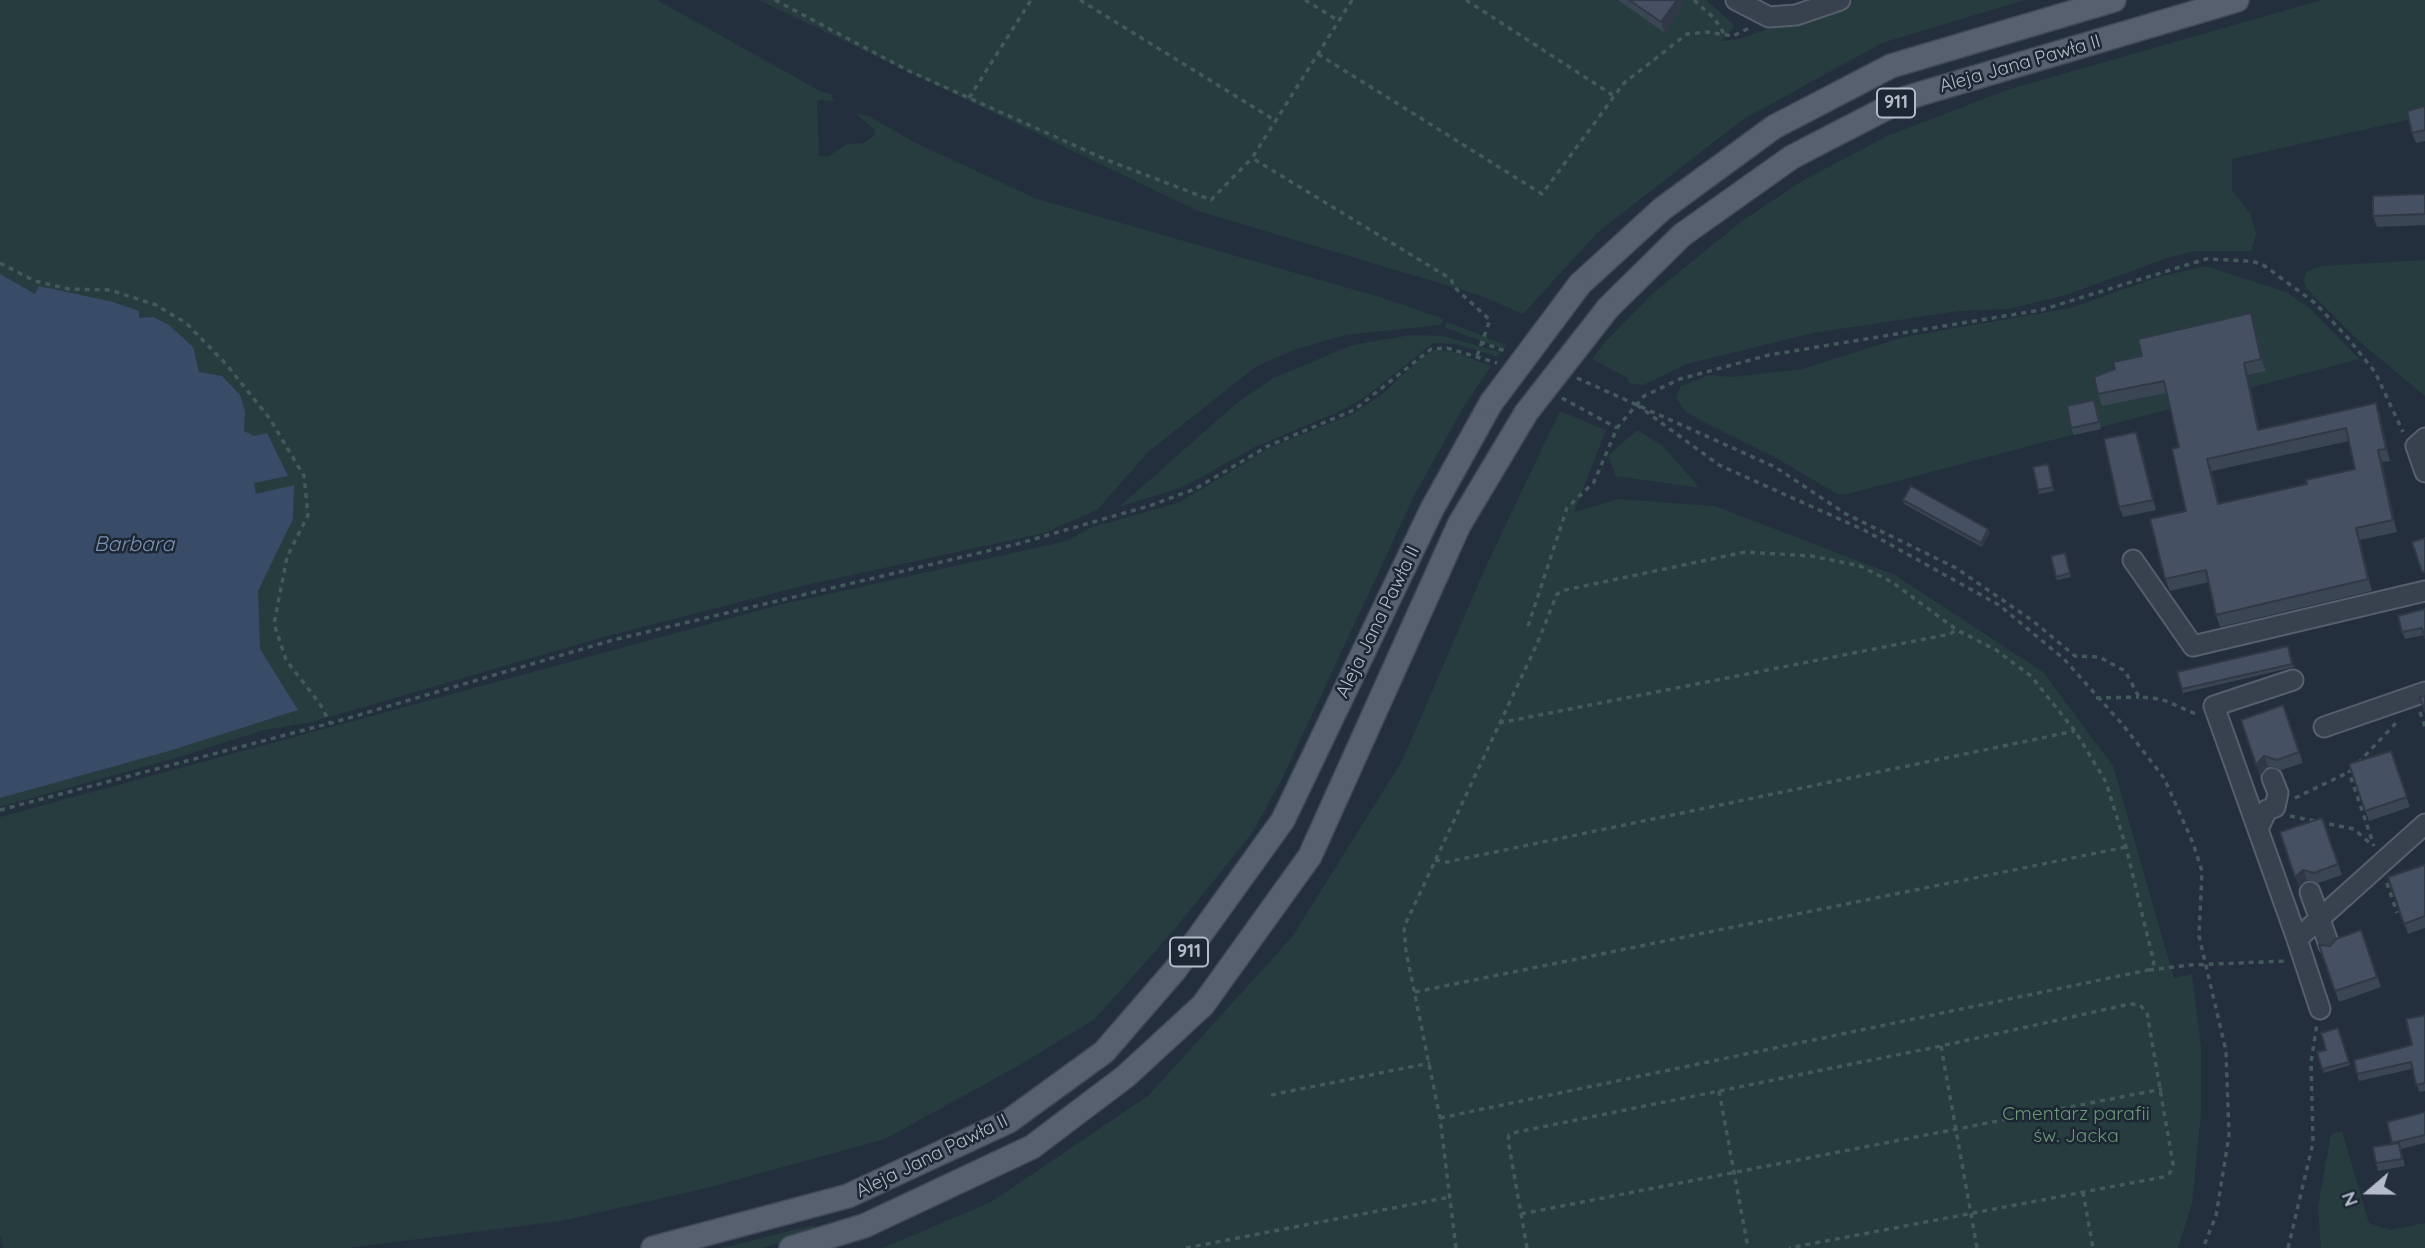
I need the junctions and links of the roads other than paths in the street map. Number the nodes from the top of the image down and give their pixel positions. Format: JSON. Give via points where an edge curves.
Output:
{"nodes":[{"id":1,"x":1736,"y":0,"type":"edge"},
{"id":2,"x":1840,"y":0,"type":"edge"},
{"id":3,"x":2114,"y":0,"type":"edge"},
{"id":4,"x":2237,"y":0,"type":"edge"},
{"id":5,"x":2425,"y":438,"type":"edge"},
{"id":6,"x":2425,"y":472,"type":"edge"},
{"id":7,"x":2133,"y":560,"type":"dead end"},
{"id":8,"x":2425,"y":591,"type":"edge"},
{"id":9,"x":2293,"y":680,"type":"dead end"},
{"id":10,"x":2425,"y":692,"type":"edge"},
{"id":11,"x":2324,"y":727,"type":"dead end"},
{"id":12,"x":2272,"y":778,"type":"dead end"},
{"id":13,"x":2425,"y":824,"type":"edge"},
{"id":14,"x":2258,"y":830,"type":"junction"},
{"id":15,"x":2310,"y":892,"type":"dead end"},
{"id":16,"x":2320,"y":918,"type":"junction"},
{"id":17,"x":2297,"y":939,"type":"junction"},
{"id":18,"x":2329,"y":945,"type":"edge"},
{"id":19,"x":2320,"y":1009,"type":"road end"},
{"id":20,"x":653,"y":1248,"type":"edge"},
{"id":21,"x":791,"y":1248,"type":"edge"}],
"edges":[{"from":1,"to":2,"type":"street","via":[[1769,17],[1796,15]]},
{"from":3,"to":20,"type":"main road","name":"Aleja Jana Pawła II","number":"911","bridge":true,"via":[[1891,66],[1774,127],[1662,209],[1580,284],[1491,403],[1432,509],[1283,820],[1175,970],[1104,1052],[1009,1121],[848,1196]]},
{"from":4,"to":21,"type":"main road","name":"Aleja Jana Pawła II","number":"911","bridge":true,"via":[[1906,98],[1793,157],[1682,235],[1608,308],[1526,413],[1459,524],[1310,856],[1203,1005],[1126,1076],[1032,1147],[864,1226]]},
{"from":5,"to":6,"type":"street","via":[[2416,446]]},
{"from":7,"to":8,"type":"street","via":[[2193,646]]},
{"from":9,"to":14,"type":"street","via":[[2214,706]]},
{"from":10,"to":11,"type":"street"},
{"from":12,"to":14,"type":"street","via":[[2275,807],[2267,810]]},
{"from":13,"to":16,"type":"street"},
{"from":14,"to":17,"type":"street"},
{"from":15,"to":16,"type":"street"},
{"from":16,"to":17,"type":"street"},
{"from":16,"to":18,"type":"street"},
{"from":17,"to":19,"type":"street"}]}
